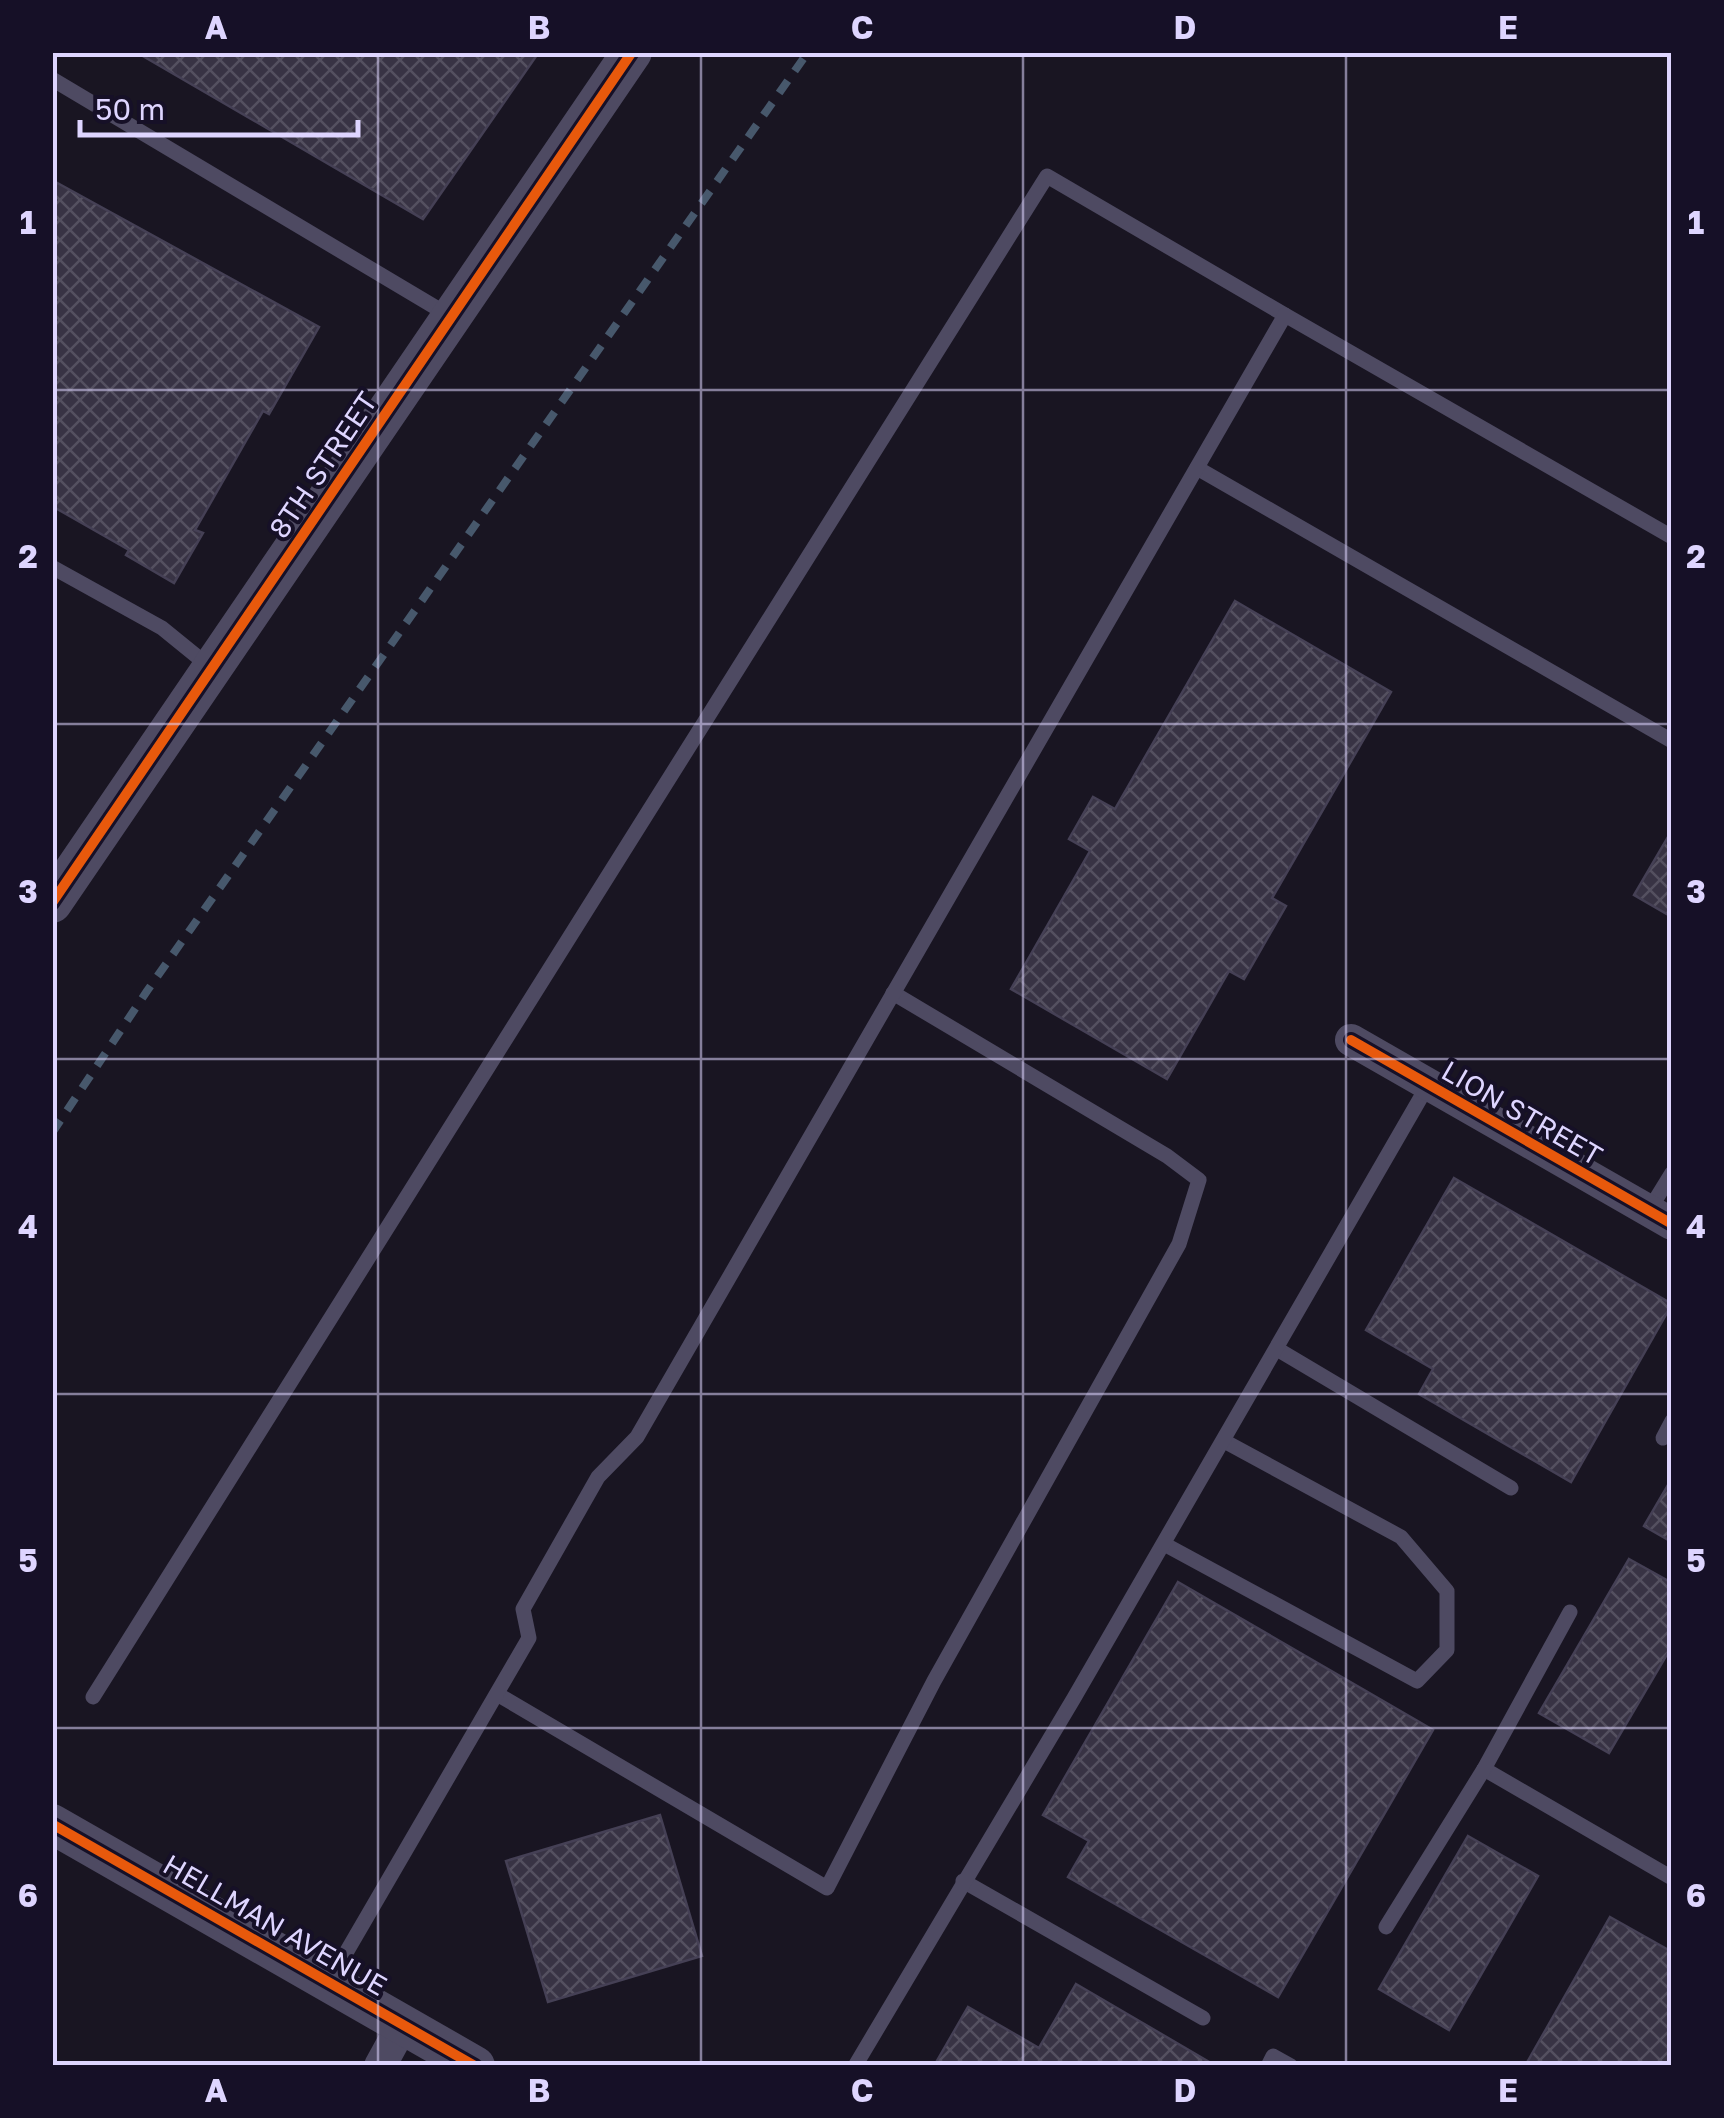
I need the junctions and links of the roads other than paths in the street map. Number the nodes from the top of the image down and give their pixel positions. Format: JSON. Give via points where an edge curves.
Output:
{"nodes":[{"id":1,"x":632,"y":52,"type":"edge"},
{"id":2,"x":52,"y":80,"type":"edge"},
{"id":3,"x":1285,"y":315,"type":"junction"},
{"id":4,"x":450,"y":316,"type":"junction"},
{"id":5,"x":1197,"y":468,"type":"junction"},
{"id":6,"x":1672,"y":537,"type":"edge"},
{"id":7,"x":52,"y":566,"type":"edge"},
{"id":8,"x":213,"y":670,"type":"junction"},
{"id":9,"x":1672,"y":741,"type":"edge"},
{"id":10,"x":52,"y":903,"type":"edge"},
{"id":11,"x":894,"y":994,"type":"junction"},
{"id":12,"x":1352,"y":1040,"type":"dead end"},
{"id":13,"x":1428,"y":1085,"type":"junction"},
{"id":14,"x":1672,"y":1174,"type":"edge"},
{"id":15,"x":1660,"y":1218,"type":"edge"},
{"id":16,"x":1276,"y":1349,"type":"junction"},
{"id":17,"x":1672,"y":1421,"type":"edge"},
{"id":18,"x":1662,"y":1438,"type":"dead end"},
{"id":19,"x":1224,"y":1441,"type":"junction"},
{"id":20,"x":1511,"y":1488,"type":"dead end"},
{"id":21,"x":1164,"y":1544,"type":"junction"},
{"id":22,"x":1570,"y":1612,"type":"dead end"},
{"id":23,"x":497,"y":1694,"type":"junction"},
{"id":24,"x":94,"y":1697,"type":"dead end"},
{"id":25,"x":1484,"y":1769,"type":"junction"},
{"id":26,"x":52,"y":1824,"type":"edge"},
{"id":27,"x":1672,"y":1878,"type":"edge"},
{"id":28,"x":962,"y":1882,"type":"junction"},
{"id":29,"x":1386,"y":1927,"type":"dead end"},
{"id":30,"x":329,"y":1982,"type":"junction"},
{"id":31,"x":1203,"y":2018,"type":"dead end"},
{"id":32,"x":403,"y":2024,"type":"junction"},
{"id":33,"x":380,"y":2066,"type":"edge"},
{"id":34,"x":475,"y":2066,"type":"edge"},
{"id":35,"x":855,"y":2066,"type":"edge"},
{"id":36,"x":1268,"y":2066,"type":"edge"},
{"id":37,"x":1291,"y":2066,"type":"edge"}],
"edges":[{"from":1,"to":4,"type":"street","name":"8TH STREET"},
{"from":2,"to":4,"type":"lane"},
{"from":3,"to":5,"type":"lane"},
{"from":3,"to":6,"type":"lane"},
{"from":3,"to":24,"type":"lane","via":[[1047,176]]},
{"from":4,"to":8,"type":"street","name":"8TH STREET"},
{"from":5,"to":9,"type":"lane"},
{"from":5,"to":11,"type":"lane"},
{"from":7,"to":8,"type":"lane","via":[[162,628]]},
{"from":8,"to":10,"type":"street","name":"8TH STREET"},
{"from":11,"to":23,"type":"lane","via":[[637,1437],[598,1477],[532,1593],[523,1609],[529,1638]]},
{"from":11,"to":23,"type":"lane","via":[[1199,1180],[1178,1244],[943,1664],[827,1888]]},
{"from":12,"to":13,"type":"street","name":"LION STREET"},
{"from":13,"to":15,"type":"street","name":"LION STREET"},
{"from":13,"to":16,"type":"lane"},
{"from":14,"to":15,"type":"lane"},
{"from":16,"to":19,"type":"lane"},
{"from":16,"to":20,"type":"lane"},
{"from":17,"to":18,"type":"lane"},
{"from":19,"to":21,"type":"lane"},
{"from":19,"to":21,"type":"lane","via":[[1401,1537],[1448,1591],[1447,1650],[1417,1681]]},
{"from":21,"to":28,"type":"lane"},
{"from":22,"to":25,"type":"lane"},
{"from":23,"to":30,"type":"lane"},
{"from":25,"to":27,"type":"lane"},
{"from":25,"to":29,"type":"lane"},
{"from":26,"to":30,"type":"street","name":"HELLMAN AVENUE"},
{"from":28,"to":31,"type":"lane"},
{"from":28,"to":35,"type":"lane"},
{"from":30,"to":32,"type":"street","name":"HELLMAN AVENUE"},
{"from":32,"to":33,"type":"street"},
{"from":32,"to":34,"type":"street","name":"HELLMAN AVENUE"},
{"from":36,"to":37,"type":"lane","via":[[1273,2056]]}]}
